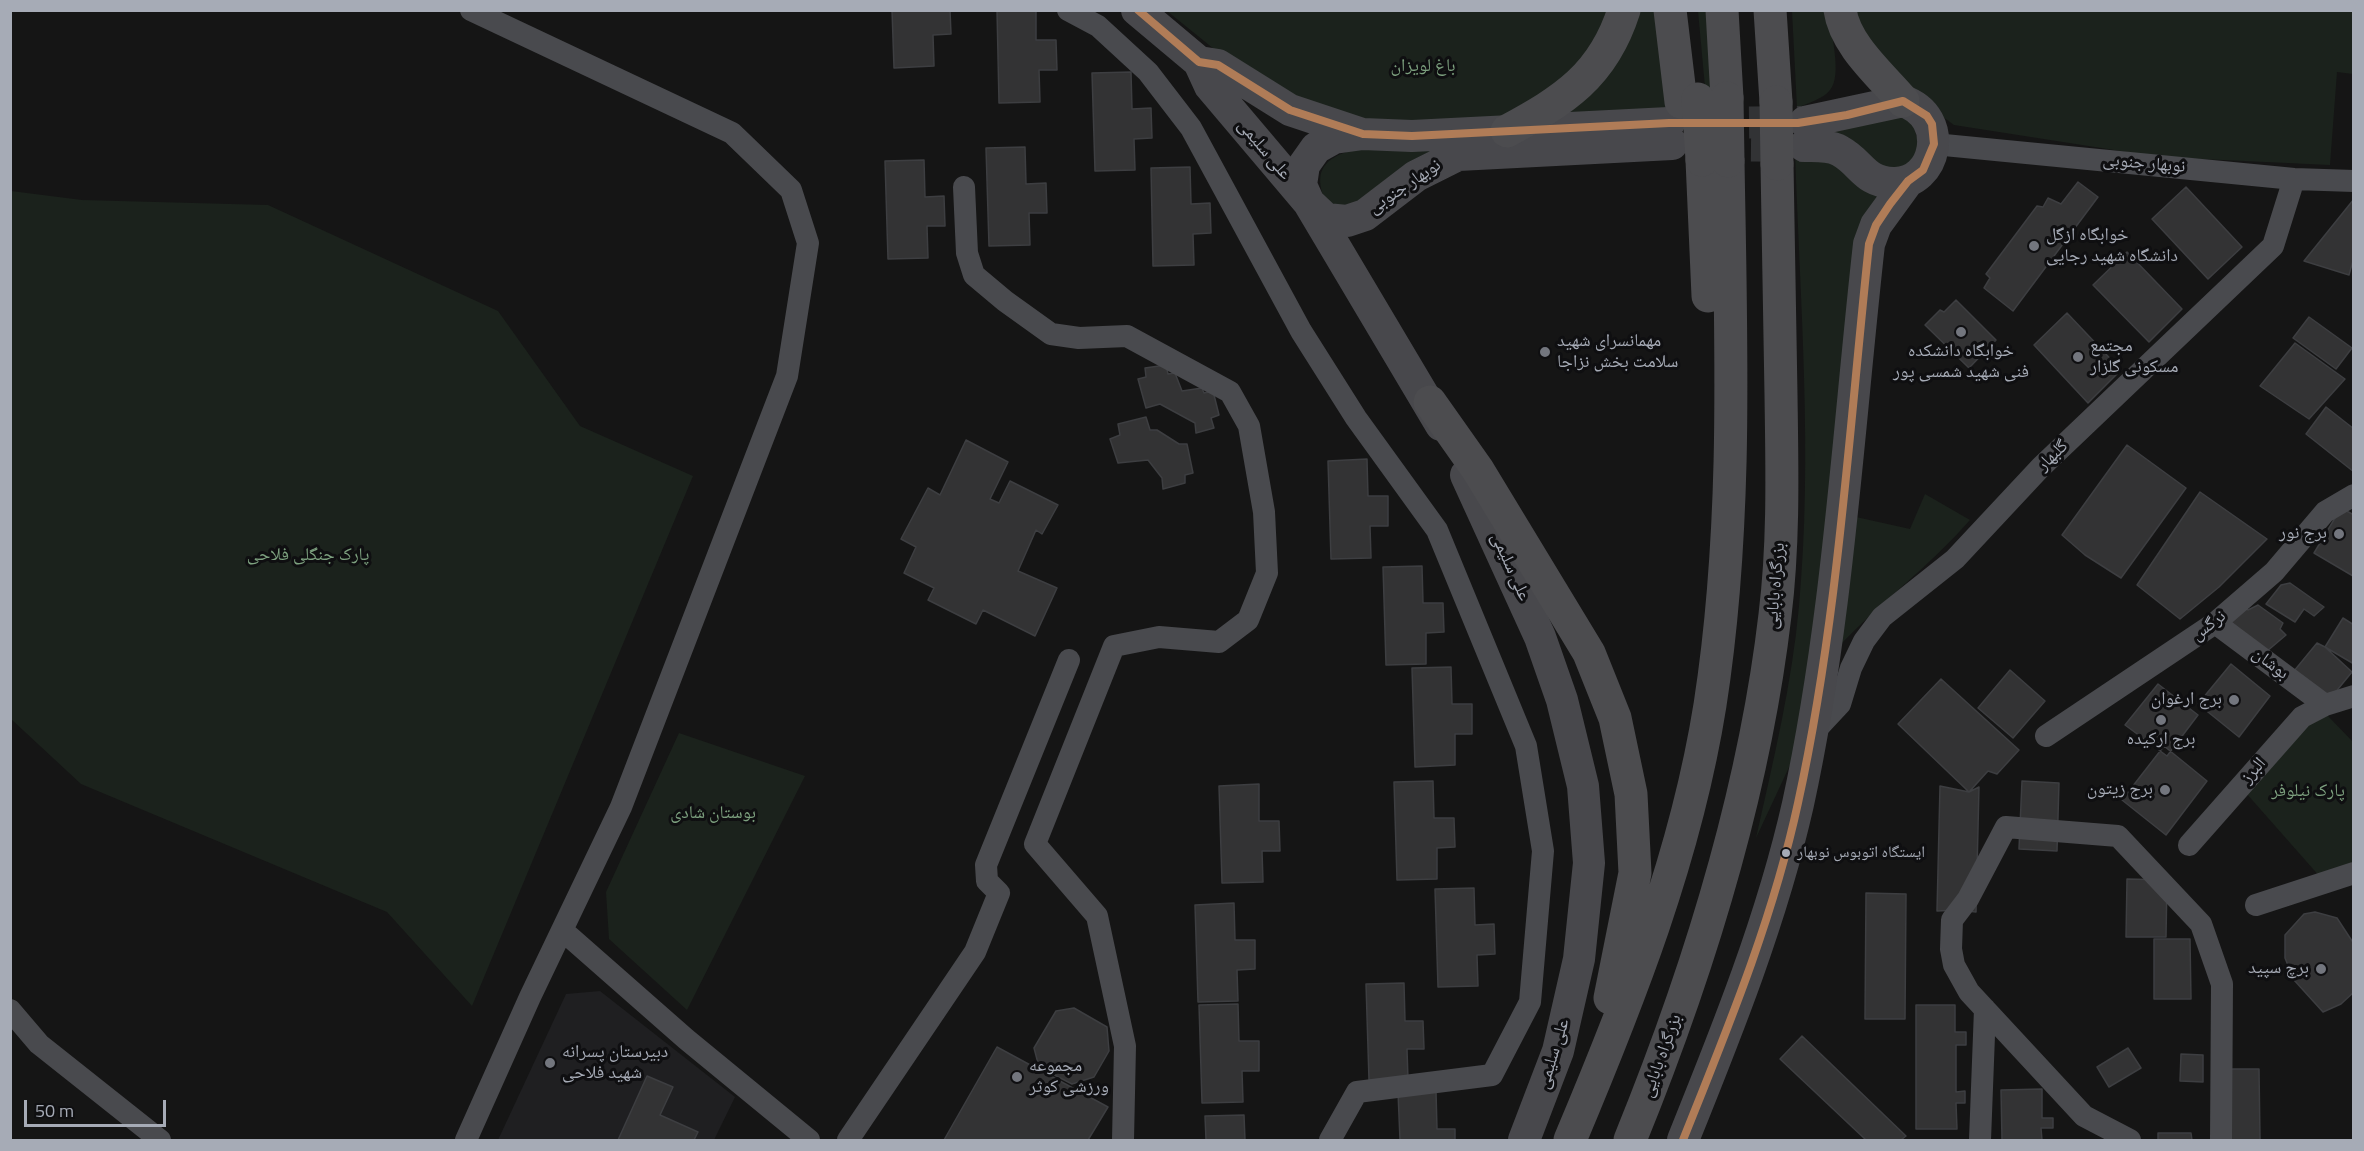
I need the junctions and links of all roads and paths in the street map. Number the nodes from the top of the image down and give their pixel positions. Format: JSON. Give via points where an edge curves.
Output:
{"nodes":[{"id":1,"x":471,"y":10,"type":"edge"},
{"id":2,"x":1068,"y":10,"type":"edge"},
{"id":3,"x":1137,"y":10,"type":"edge"},
{"id":4,"x":1624,"y":10,"type":"edge"},
{"id":5,"x":1670,"y":10,"type":"edge"},
{"id":6,"x":1689,"y":10,"type":"edge"},
{"id":7,"x":1722,"y":10,"type":"edge"},
{"id":8,"x":1770,"y":10,"type":"edge"},
{"id":9,"x":1840,"y":10,"type":"edge"},
{"id":10,"x":1199,"y":62,"type":"junction"},
{"id":11,"x":1903,"y":101,"type":"junction"},
{"id":12,"x":1506,"y":130,"type":"junction"},
{"id":13,"x":1696,"y":131,"type":"junction"},
{"id":14,"x":1363,"y":134,"type":"junction"},
{"id":15,"x":1934,"y":144,"type":"junction"},
{"id":16,"x":2294,"y":179,"type":"junction"},
{"id":17,"x":1908,"y":181,"type":"junction"},
{"id":18,"x":2354,"y":181,"type":"edge"},
{"id":19,"x":964,"y":187,"type":"dead end"},
{"id":20,"x":1309,"y":203,"type":"junction"},
{"id":21,"x":1430,"y":402,"type":"junction"},
{"id":22,"x":2354,"y":495,"type":"edge"},
{"id":23,"x":1728,"y":513,"type":"junction"},
{"id":24,"x":2215,"y":623,"type":"junction"},
{"id":25,"x":1069,"y":660,"type":"dead end"},
{"id":26,"x":2354,"y":696,"type":"edge"},
{"id":27,"x":2325,"y":705,"type":"junction"},
{"id":28,"x":1812,"y":734,"type":"junction"},
{"id":29,"x":2046,"y":735,"type":"dead end"},
{"id":30,"x":2189,"y":845,"type":"dead end"},
{"id":31,"x":2354,"y":873,"type":"edge"},
{"id":32,"x":2256,"y":905,"type":"dead end"},
{"id":33,"x":562,"y":930,"type":"junction"},
{"id":34,"x":1985,"y":1009,"type":"junction"},
{"id":35,"x":10,"y":1010,"type":"edge"},
{"id":36,"x":1590,"y":1094,"type":"junction"},
{"id":37,"x":160,"y":1140,"type":"edge"},
{"id":38,"x":466,"y":1140,"type":"edge"},
{"id":39,"x":809,"y":1140,"type":"edge"},
{"id":40,"x":848,"y":1140,"type":"edge"},
{"id":41,"x":1123,"y":1140,"type":"edge"},
{"id":42,"x":1330,"y":1140,"type":"edge"},
{"id":43,"x":1524,"y":1140,"type":"edge"},
{"id":44,"x":1570,"y":1140,"type":"edge"},
{"id":45,"x":1630,"y":1140,"type":"edge"},
{"id":46,"x":1683,"y":1140,"type":"edge"},
{"id":47,"x":1980,"y":1140,"type":"edge"},
{"id":48,"x":2130,"y":1140,"type":"edge"},
{"id":49,"x":2221,"y":1140,"type":"edge"}],
"edges":[{"from":1,"to":33,"type":"street","via":[[732,133],[791,190],[808,243],[787,376],[621,807]]},
{"from":2,"to":42,"type":"street","via":[[1098,26],[1148,72],[1191,128],[1301,331],[1356,418],[1437,530],[1526,746],[1543,851],[1530,1002],[1492,1075],[1357,1092]]},
{"from":3,"to":10,"type":"main road"},
{"from":4,"to":12,"type":"highway","via":[[1610,47],[1582,83],[1561,100]]},
{"from":5,"to":13,"type":"highway"},
{"from":6,"to":13,"type":"highway"},
{"from":7,"to":13,"type":"highway"},
{"from":8,"to":45,"type":"highway","name":"بزرگراه بابایی","bridge":true,"via":[[1776,102],[1783,503],[1775,615],[1731,845],[1695,966]]},
{"from":9,"to":11,"type":"highway","via":[[1842,23],[1861,52]]},
{"from":10,"to":14,"type":"main road","via":[[1218,65],[1290,110]]},
{"from":10,"to":20,"type":"main road","name":"علی سلیمی","via":[[1210,86]]},
{"from":11,"to":15,"type":"main road","via":[[1927,116]]},
{"from":11,"to":17,"type":"main road","via":[[1805,134],[1840,151],[1879,182]]},
{"from":12,"to":13,"type":"main road","name":"نوبهار جنوبی"},
{"from":12,"to":14,"type":"main road","name":"نوبهار جنوبی","via":[[1412,136]]},
{"from":13,"to":20,"type":"main road","name":"نوبهار جنوبی","via":[[1458,154],[1416,176],[1365,215],[1347,221],[1326,219]]},
{"from":13,"to":23,"type":"highway","via":[[1715,396]]},
{"from":13,"to":23,"type":"highway","via":[[1731,394]]},
{"from":14,"to":20,"type":"main road","name":"نوبهار جنوبی","via":[[1334,138],[1316,148],[1304,165],[1301,185]]},
{"from":15,"to":16,"type":"street","name":"نوبهار جنوبی"},
{"from":15,"to":17,"type":"main road","via":[[1923,170]]},
{"from":16,"to":18,"type":"street","name":"نوبهار جنوبی"},
{"from":16,"to":28,"type":"street","name":"گلبهار","via":[[2273,246],[2041,467],[1955,559],[1882,617],[1864,641],[1840,704]]},
{"from":17,"to":28,"type":"main road","via":[[1876,225],[1869,244],[1832,603]]},
{"from":19,"to":41,"type":"street","via":[[967,253],[974,275],[1005,301],[1051,334],[1079,338],[1127,336],[1230,392],[1249,426],[1264,512],[1267,573],[1248,620],[1220,642],[1159,637],[1114,646],[1035,844],[1097,916],[1125,1046]]},
{"from":20,"to":21,"type":"main road","name":"علی سلیمی"},
{"from":21,"to":36,"type":"highway","via":[[1478,470],[1589,653],[1615,718],[1631,794],[1635,873]]},
{"from":21,"to":43,"type":"main road","name":"علی سلیمی","via":[[1498,539],[1540,637],[1562,700],[1583,786],[1589,863],[1579,959],[1558,1051]]},
{"from":22,"to":24,"type":"street","name":"نرگس","via":[[2325,512],[2274,572]]},
{"from":23,"to":36,"type":"highway","via":[[1723,606],[1709,707],[1682,834],[1644,953]]},
{"from":24,"to":27,"type":"street","name":"بوشان"},
{"from":24,"to":29,"type":"street","name":"نرگس"},
{"from":25,"to":40,"type":"street","via":[[986,865],[987,881],[999,893],[975,952]]},
{"from":26,"to":27,"type":"street","name":"البرز"},
{"from":27,"to":30,"type":"street","name":"البرز","via":[[2302,717]]},
{"from":28,"to":46,"type":"main road","via":[[1797,806],[1763,926]]},
{"from":31,"to":32,"type":"street"},
{"from":33,"to":38,"type":"street"},
{"from":33,"to":39,"type":"street"},
{"from":34,"to":47,"type":"street"},
{"from":34,"to":48,"type":"street","via":[[2084,1116]]},
{"from":34,"to":49,"type":"street","via":[[1969,992],[1954,965],[1952,920],[1968,899],[2006,827],[2118,836],[2201,924],[2222,984]]},
{"from":35,"to":37,"type":"street","via":[[39,1044]]},
{"from":36,"to":44,"type":"highway"}]}
